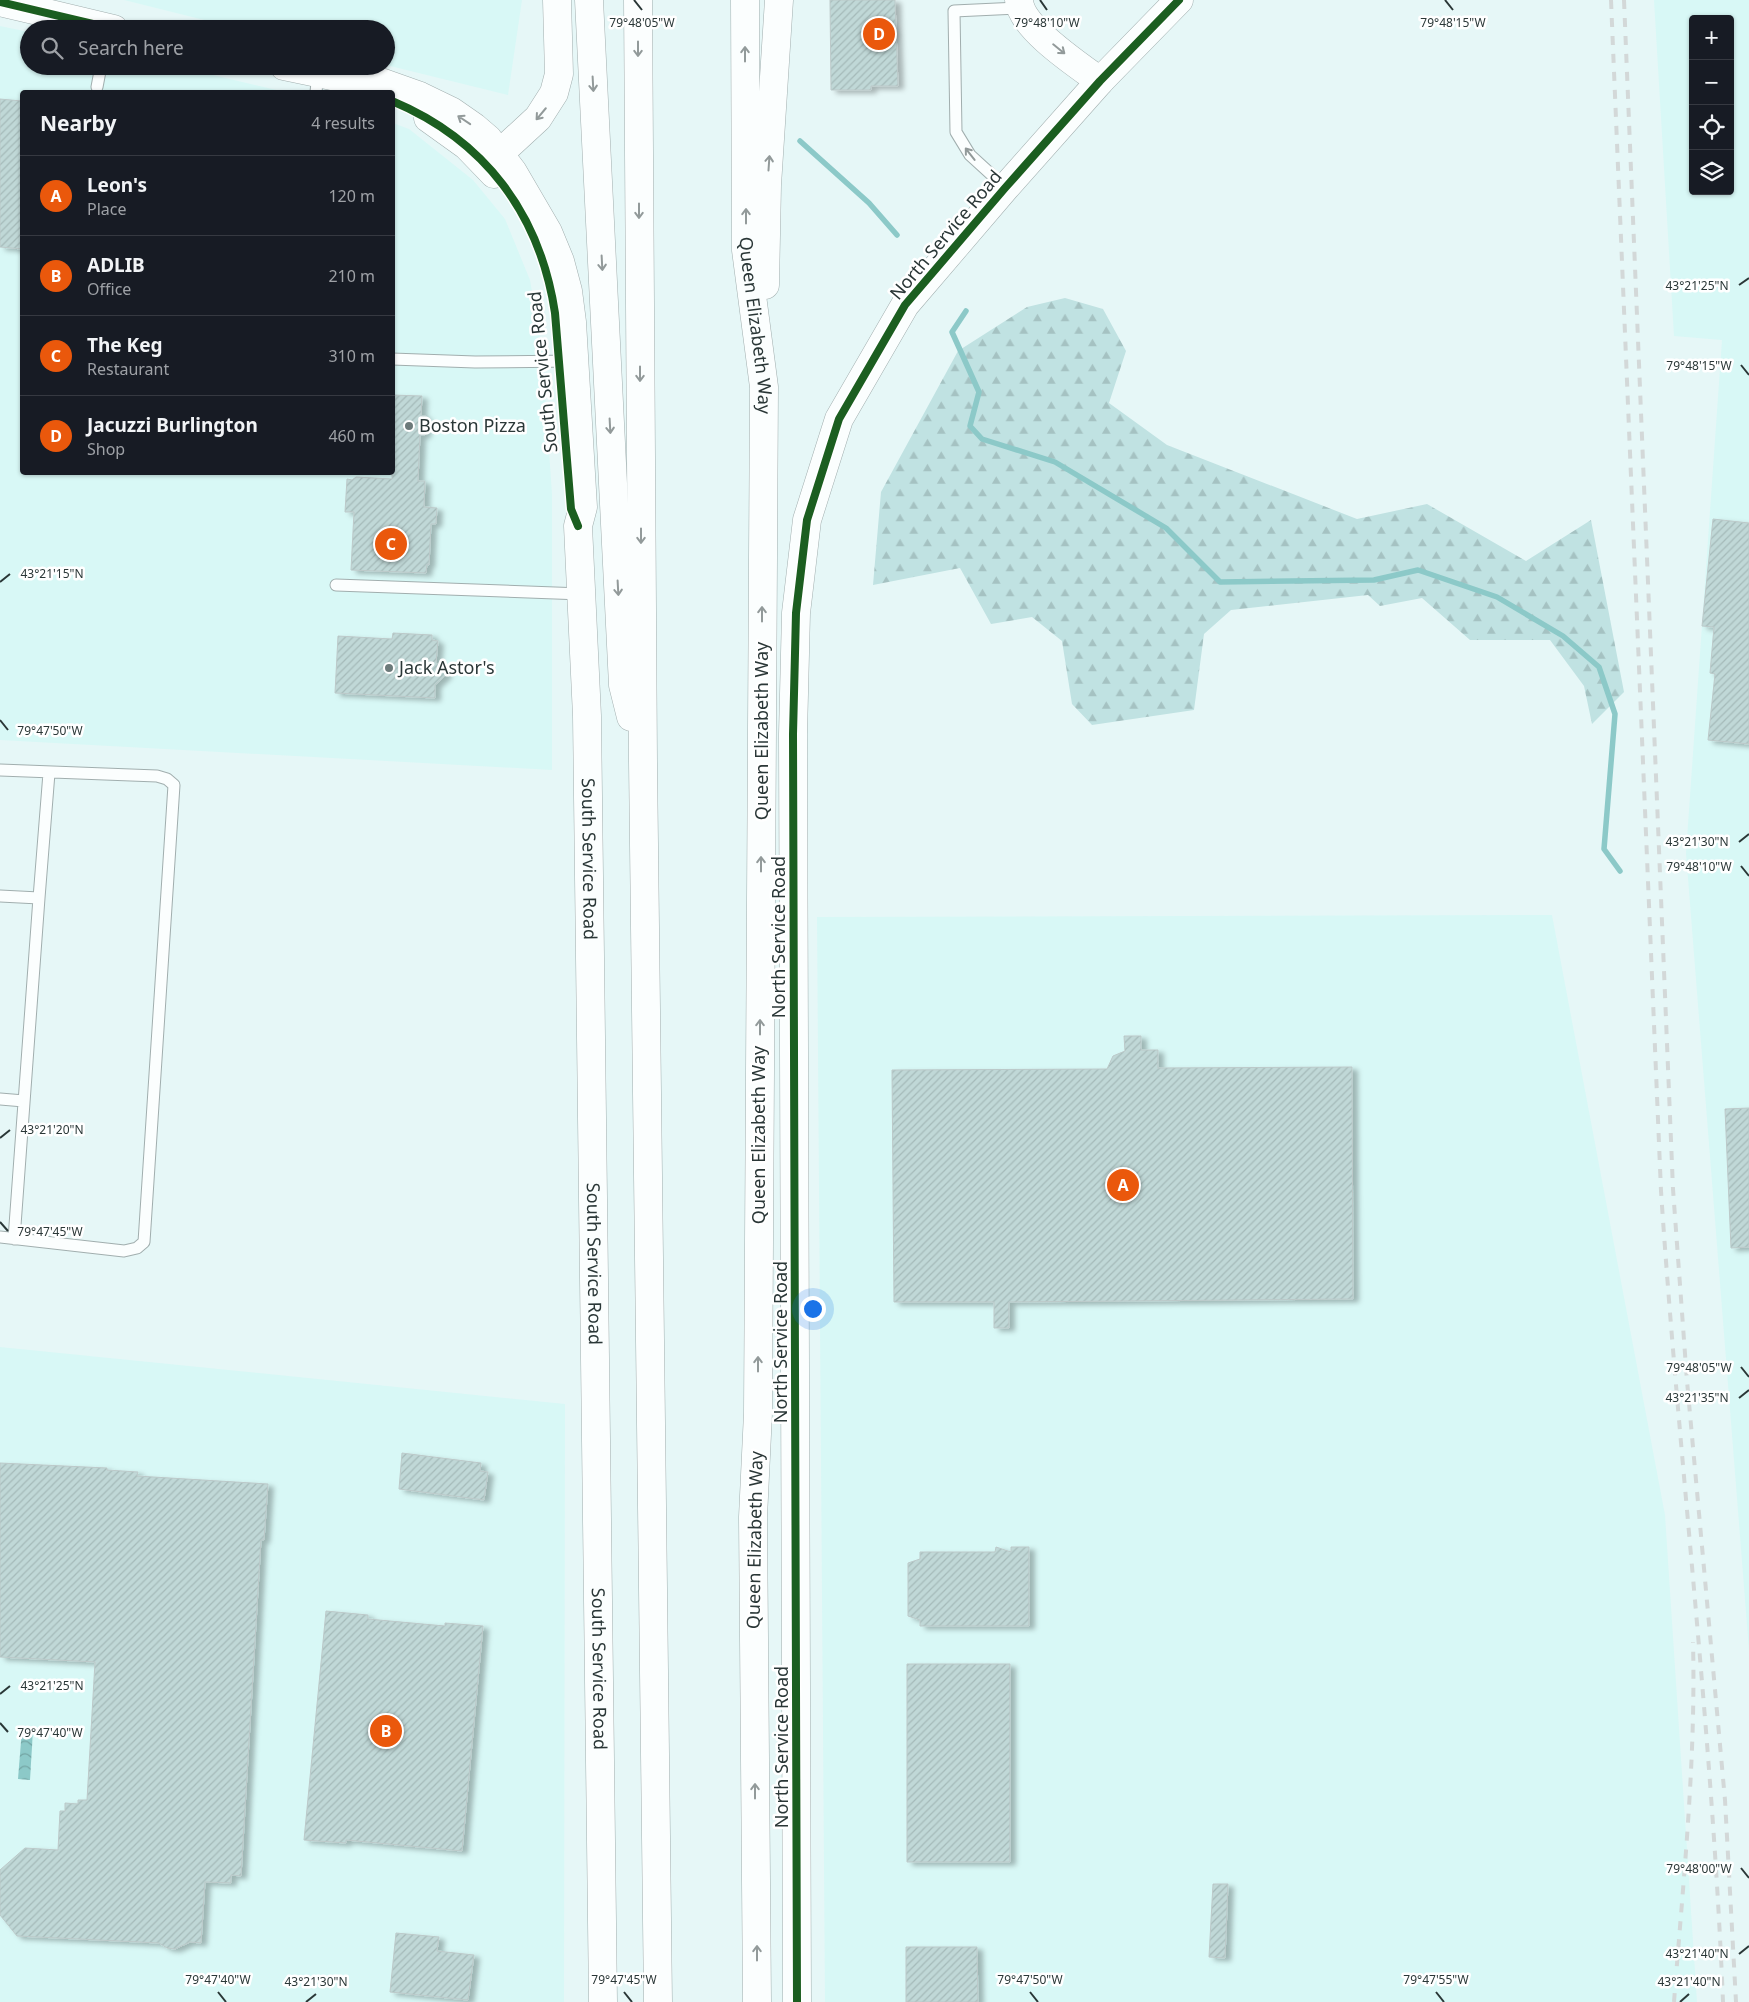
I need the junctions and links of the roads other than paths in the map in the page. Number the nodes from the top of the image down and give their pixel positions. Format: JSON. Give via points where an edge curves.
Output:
{"nodes":[{"id":1,"x":557,"y":0,"type":"edge"},
{"id":2,"x":589,"y":0,"type":"edge"},
{"id":3,"x":638,"y":0,"type":"edge"},
{"id":4,"x":745,"y":0,"type":"edge"},
{"id":5,"x":779,"y":0,"type":"edge"},
{"id":6,"x":1179,"y":0,"type":"edge"},
{"id":7,"x":0,"y":2,"type":"edge"},
{"id":8,"x":1019,"y":4,"type":"edge"},
{"id":9,"x":77,"y":20,"type":"edge"},
{"id":10,"x":99,"y":75,"type":"edge"},
{"id":11,"x":301,"y":75,"type":"edge"},
{"id":12,"x":1100,"y":82,"type":"junction"},
{"id":13,"x":317,"y":83,"type":"edge"},
{"id":14,"x":359,"y":86,"type":"edge"},
{"id":15,"x":97,"y":87,"type":"dead end"},
{"id":16,"x":395,"y":102,"type":"edge"},
{"id":17,"x":496,"y":164,"type":"junction"},
{"id":18,"x":1005,"y":188,"type":"junction"},
{"id":19,"x":395,"y":360,"type":"edge"},
{"id":20,"x":568,"y":361,"type":"junction"},
{"id":21,"x":764,"y":387,"type":"junction"},
{"id":22,"x":336,"y":584,"type":"dead end"},
{"id":23,"x":582,"y":594,"type":"junction"},
{"id":24,"x":643,"y":762,"type":"junction"},
{"id":25,"x":0,"y":770,"type":"edge"},
{"id":26,"x":49,"y":773,"type":"junction"},
{"id":27,"x":0,"y":896,"type":"edge"},
{"id":28,"x":39,"y":898,"type":"junction"},
{"id":29,"x":0,"y":1099,"type":"edge"},
{"id":30,"x":24,"y":1101,"type":"junction"},
{"id":31,"x":0,"y":1237,"type":"edge"},
{"id":32,"x":14,"y":1239,"type":"junction"},
{"id":33,"x":603,"y":2002,"type":"edge"},
{"id":34,"x":658,"y":2002,"type":"edge"},
{"id":35,"x":757,"y":2002,"type":"edge"},
{"id":36,"x":797,"y":2002,"type":"edge"}],
"edges":[{"from":1,"to":17,"type":"main road","one_way":true,"via":[[558,74],[554,93],[544,111]]},
{"from":2,"to":24,"type":"main road","one_way":true,"via":[[623,685]]},
{"from":3,"to":24,"type":"main road","one_way":true},
{"from":21,"to":4,"type":"main road","name":"Queen Elizabeth Way","one_way":true,"via":[[746,250]]},
{"from":21,"to":5,"type":"main road","one_way":true,"via":[[767,185]]},
{"from":6,"to":12,"type":"main road","name":"North Service Road"},
{"from":7,"to":9,"type":"main road"},
{"from":8,"to":12,"type":"main road","one_way":true,"via":[[1031,26]]},
{"from":18,"to":8,"type":"lane","one_way":true,"via":[[970,156],[956,132],[954,11]]},
{"from":10,"to":15,"type":"lane"},
{"from":11,"to":13,"type":"main road","name":"South Service Road"},
{"from":12,"to":18,"type":"main road","name":"North Service Road"},
{"from":13,"to":14,"type":"main road","name":"South Service Road"},
{"from":17,"to":14,"type":"main road","name":"South Service Road","one_way":true,"via":[[474,127],[436,103],[372,79]]},
{"from":16,"to":17,"type":"main road","name":"South Service Road","via":[[447,130]]},
{"from":17,"to":20,"type":"main road","name":"South Service Road","via":[[534,205],[554,247],[569,299]]},
{"from":18,"to":36,"type":"main road","name":"North Service Road","via":[[905,305],[839,418],[807,520],[796,613],[793,743]]},
{"from":19,"to":20,"type":"lane"},
{"from":20,"to":23,"type":"main road","name":"South Service Road","via":[[583,507],[578,526]]},
{"from":35,"to":21,"type":"main road","name":"Queen Elizabeth Way","one_way":true,"via":[[753,1517],[758,1403]]},
{"from":22,"to":23,"type":"lane"},
{"from":23,"to":33,"type":"main road","name":"South Service Road","via":[[587,716]]},
{"from":24,"to":34,"type":"main road"},
{"from":25,"to":26,"type":"lane"},
{"from":26,"to":28,"type":"lane"},
{"from":26,"to":32,"type":"lane","via":[[157,776],[174,786],[144,1242],[137,1248],[124,1251]]},
{"from":27,"to":28,"type":"lane"},
{"from":28,"to":30,"type":"lane"},
{"from":29,"to":30,"type":"lane"},
{"from":30,"to":32,"type":"lane"},
{"from":31,"to":32,"type":"lane"}]}
